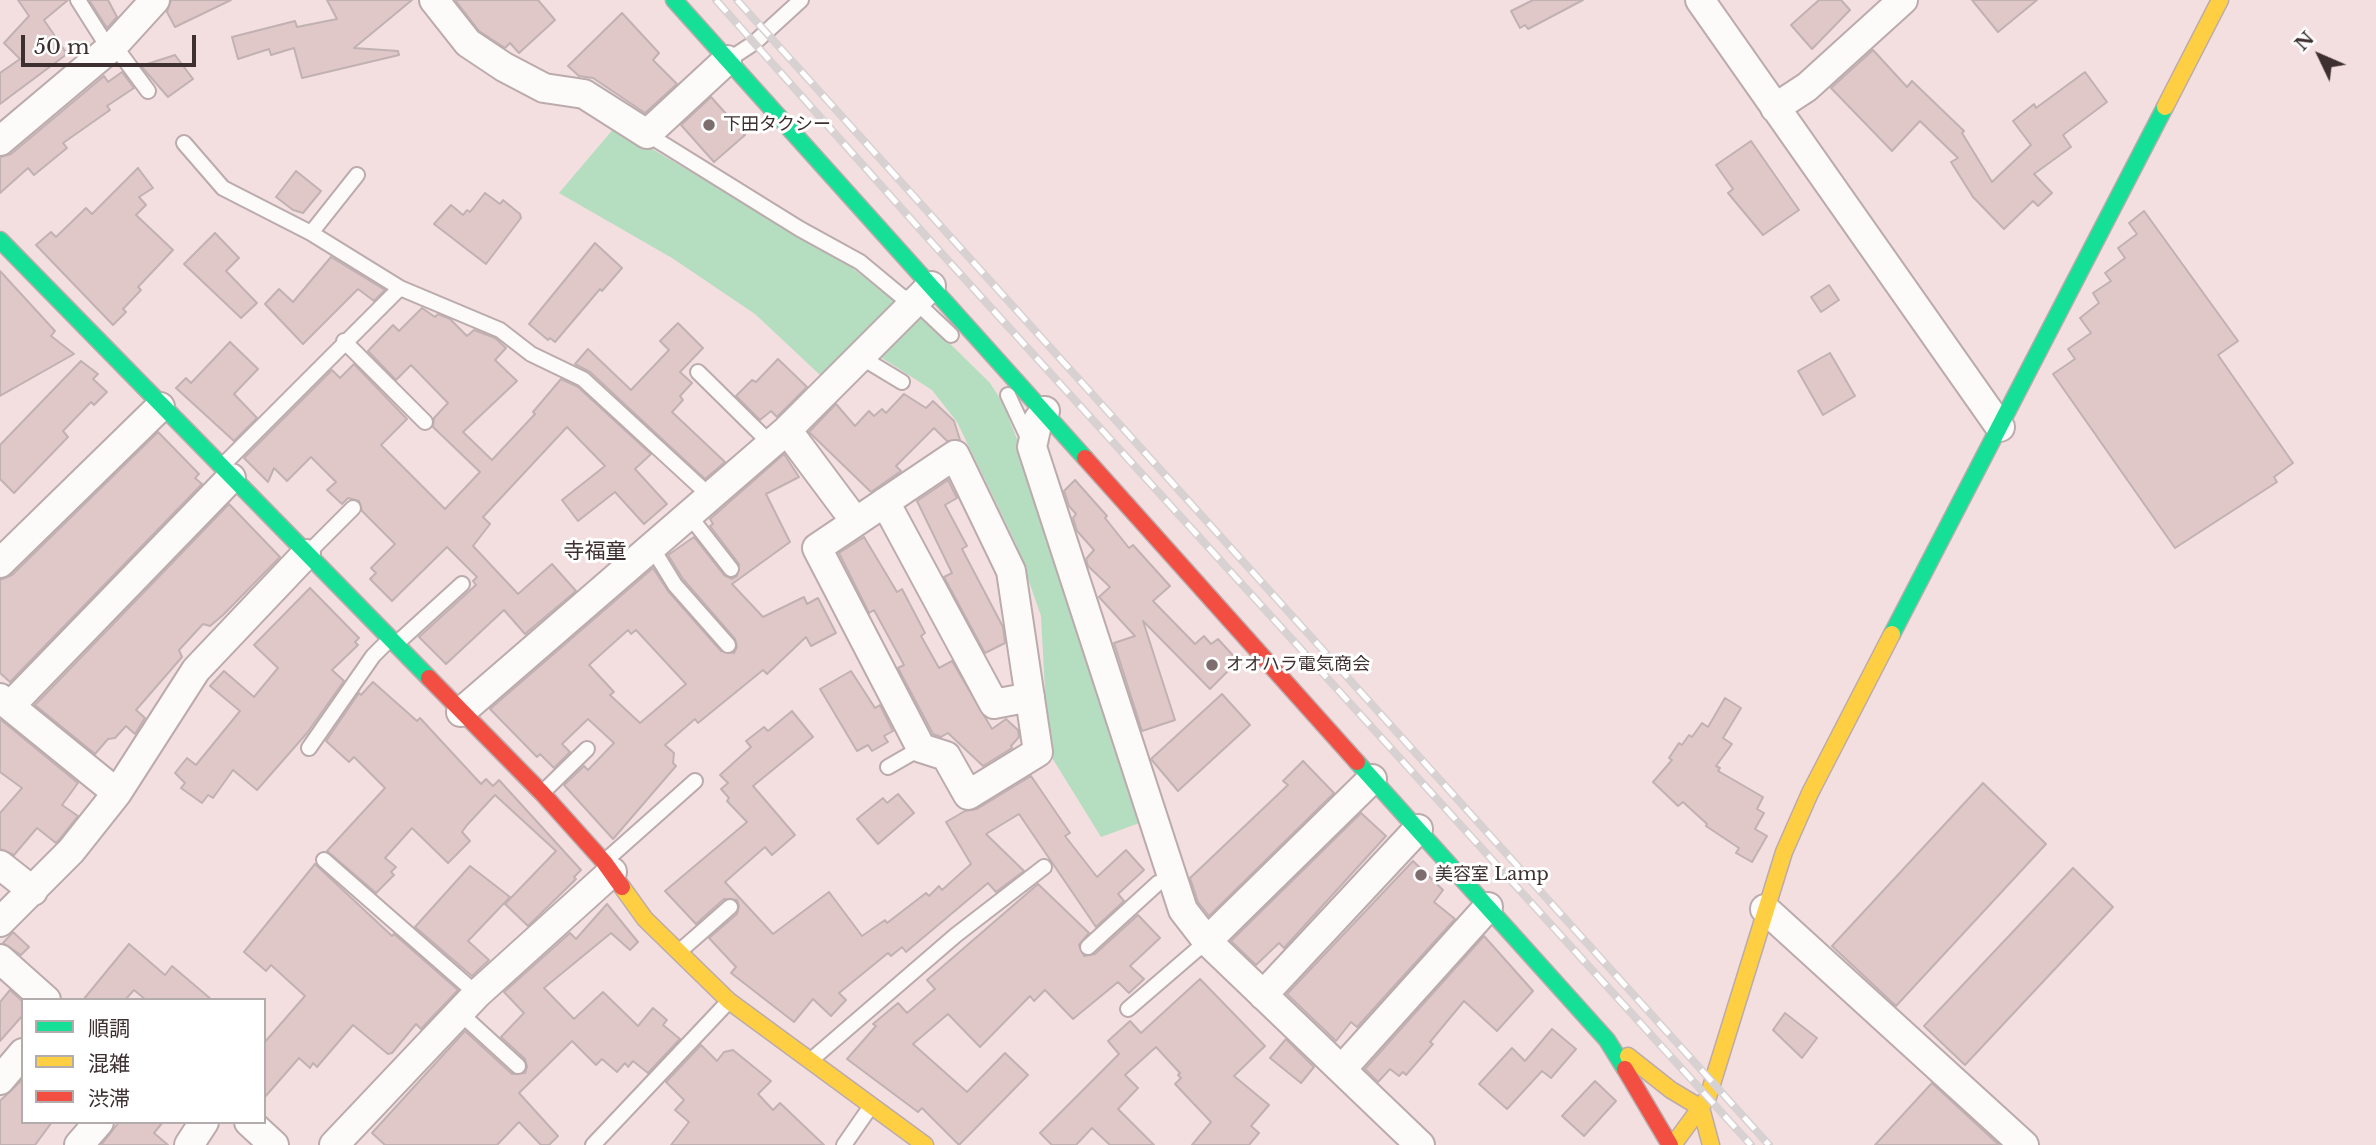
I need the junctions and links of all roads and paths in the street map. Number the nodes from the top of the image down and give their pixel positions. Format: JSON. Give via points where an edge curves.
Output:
{"nodes":[{"id":1,"x":78,"y":0,"type":"edge"},
{"id":2,"x":155,"y":0,"type":"edge"},
{"id":3,"x":434,"y":0,"type":"edge"},
{"id":4,"x":674,"y":0,"type":"edge"},
{"id":5,"x":800,"y":0,"type":"edge"},
{"id":6,"x":1700,"y":0,"type":"edge"},
{"id":7,"x":1903,"y":0,"type":"edge"},
{"id":8,"x":2220,"y":0,"type":"edge"},
{"id":9,"x":111,"y":47,"type":"junction"},
{"id":10,"x":727,"y":60,"type":"junction"},
{"id":11,"x":148,"y":91,"type":"dead end"},
{"id":12,"x":1775,"y":108,"type":"junction"},
{"id":13,"x":648,"y":134,"type":"junction"},
{"id":14,"x":0,"y":141,"type":"edge"},
{"id":15,"x":184,"y":143,"type":"dead end"},
{"id":16,"x":357,"y":175,"type":"dead end"},
{"id":17,"x":310,"y":233,"type":"junction"},
{"id":18,"x":1,"y":243,"type":"edge"},
{"id":19,"x":400,"y":288,"type":"junction"},
{"id":20,"x":923,"y":294,"type":"junction"},
{"id":21,"x":344,"y":341,"type":"junction"},
{"id":22,"x":859,"y":356,"type":"junction"},
{"id":23,"x":698,"y":372,"type":"dead end"},
{"id":24,"x":902,"y":382,"type":"dead end"},
{"id":25,"x":160,"y":407,"type":"junction"},
{"id":26,"x":1045,"y":411,"type":"junction"},
{"id":27,"x":425,"y":422,"type":"dead end"},
{"id":28,"x":2000,"y":427,"type":"junction"},
{"id":29,"x":779,"y":437,"type":"junction"},
{"id":30,"x":1032,"y":447,"type":"junction"},
{"id":31,"x":226,"y":473,"type":"junction"},
{"id":32,"x":709,"y":495,"type":"junction"},
{"id":33,"x":885,"y":502,"type":"junction"},
{"id":34,"x":353,"y":508,"type":"dead end"},
{"id":35,"x":688,"y":514,"type":"junction"},
{"id":36,"x":855,"y":521,"type":"junction"},
{"id":37,"x":652,"y":546,"type":"junction"},
{"id":38,"x":306,"y":554,"type":"junction"},
{"id":39,"x":0,"y":563,"type":"edge"},
{"id":40,"x":730,"y":569,"type":"dead end"},
{"id":41,"x":462,"y":584,"type":"dead end"},
{"id":42,"x":392,"y":642,"type":"junction"},
{"id":43,"x":727,"y":645,"type":"dead end"},
{"id":44,"x":1030,"y":697,"type":"junction"},
{"id":45,"x":5,"y":702,"type":"edge"},
{"id":46,"x":461,"y":712,"type":"junction"},
{"id":47,"x":309,"y":748,"type":"dead end"},
{"id":48,"x":921,"y":748,"type":"junction"},
{"id":49,"x":587,"y":749,"type":"dead end"},
{"id":50,"x":888,"y":768,"type":"dead end"},
{"id":51,"x":1372,"y":779,"type":"junction"},
{"id":52,"x":695,"y":781,"type":"dead end"},
{"id":53,"x":117,"y":793,"type":"junction"},
{"id":54,"x":542,"y":793,"type":"junction"},
{"id":55,"x":1418,"y":829,"type":"junction"},
{"id":56,"x":324,"y":860,"type":"dead end"},
{"id":57,"x":0,"y":865,"type":"edge"},
{"id":58,"x":608,"y":867,"type":"junction"},
{"id":59,"x":1044,"y":867,"type":"dead end"},
{"id":60,"x":1173,"y":879,"type":"junction"},
{"id":61,"x":33,"y":891,"type":"junction"},
{"id":62,"x":730,"y":907,"type":"dead end"},
{"id":63,"x":1488,"y":907,"type":"junction"},
{"id":64,"x":1765,"y":909,"type":"junction"},
{"id":65,"x":0,"y":922,"type":"edge"},
{"id":66,"x":1208,"y":941,"type":"junction"},
{"id":67,"x":1088,"y":947,"type":"dead end"},
{"id":68,"x":680,"y":951,"type":"junction"},
{"id":69,"x":0,"y":959,"type":"edge"},
{"id":70,"x":1264,"y":995,"type":"junction"},
{"id":71,"x":44,"y":998,"type":"edge"},
{"id":72,"x":729,"y":1001,"type":"junction"},
{"id":73,"x":469,"y":1003,"type":"junction"},
{"id":74,"x":1128,"y":1009,"type":"dead end"},
{"id":75,"x":1606,"y":1040,"type":"junction"},
{"id":76,"x":21,"y":1055,"type":"edge"},
{"id":77,"x":810,"y":1060,"type":"junction"},
{"id":78,"x":518,"y":1066,"type":"dead end"},
{"id":79,"x":1342,"y":1069,"type":"junction"},
{"id":80,"x":0,"y":1080,"type":"edge"},
{"id":81,"x":871,"y":1106,"type":"junction"},
{"id":82,"x":1701,"y":1108,"type":"junction"},
{"id":83,"x":97,"y":1124,"type":"edge"},
{"id":84,"x":251,"y":1124,"type":"edge"},
{"id":85,"x":79,"y":1145,"type":"edge"},
{"id":86,"x":274,"y":1145,"type":"edge"},
{"id":87,"x":334,"y":1145,"type":"edge"},
{"id":88,"x":593,"y":1145,"type":"edge"},
{"id":89,"x":844,"y":1145,"type":"edge"},
{"id":90,"x":925,"y":1145,"type":"edge"},
{"id":91,"x":1420,"y":1145,"type":"edge"},
{"id":92,"x":1671,"y":1145,"type":"edge"},
{"id":93,"x":1711,"y":1145,"type":"edge"},
{"id":94,"x":2024,"y":1145,"type":"edge"}],
"edges":[{"from":1,"to":9,"type":"lane"},
{"from":2,"to":9,"type":"street"},
{"from":3,"to":13,"type":"street","via":[[468,43],[504,67],[544,88],[584,94]]},
{"from":4,"to":10,"type":"street"},
{"from":5,"to":10,"type":"lane","via":[[754,43]]},
{"from":6,"to":12,"type":"street"},
{"from":7,"to":12,"type":"street","via":[[1807,86]]},
{"from":8,"to":28,"type":"street"},
{"from":9,"to":11,"type":"lane"},
{"from":9,"to":14,"type":"street"},
{"from":10,"to":13,"type":"street"},
{"from":10,"to":20,"type":"street"},
{"from":12,"to":28,"type":"street"},
{"from":13,"to":20,"type":"lane","via":[[844,252],[901,296]]},
{"from":15,"to":17,"type":"lane","via":[[223,188]]},
{"from":16,"to":17,"type":"lane"},
{"from":17,"to":19,"type":"lane"},
{"from":18,"to":25,"type":"street"},
{"from":19,"to":21,"type":"lane"},
{"from":19,"to":32,"type":"lane","via":[[500,330],[531,354],[583,379]]},
{"from":20,"to":22,"type":"street"},
{"from":20,"to":26,"type":"street"},
{"from":20,"to":30,"type":"lane","via":[[1011,398]]},
{"from":21,"to":27,"type":"lane"},
{"from":21,"to":31,"type":"lane"},
{"from":22,"to":24,"type":"lane"},
{"from":22,"to":29,"type":"street"},
{"from":23,"to":29,"type":"lane"},
{"from":25,"to":31,"type":"street"},
{"from":25,"to":39,"type":"street"},
{"from":26,"to":30,"type":"street","via":[[1038,420]]},
{"from":26,"to":51,"type":"street"},
{"from":28,"to":64,"type":"street","via":[[1810,793]]},
{"from":29,"to":32,"type":"street"},
{"from":29,"to":36,"type":"street"},
{"from":30,"to":60,"type":"street"},
{"from":31,"to":38,"type":"street"},
{"from":31,"to":45,"type":"street"},
{"from":32,"to":35,"type":"street"},
{"from":33,"to":36,"type":"street"},
{"from":33,"to":44,"type":"street","via":[[995,704]]},
{"from":33,"to":44,"type":"street","via":[[955,455],[1011,571]]},
{"from":34,"to":38,"type":"lane"},
{"from":35,"to":37,"type":"street"},
{"from":35,"to":40,"type":"lane"},
{"from":36,"to":48,"type":"street","via":[[817,548]]},
{"from":37,"to":43,"type":"lane","via":[[675,585]]},
{"from":37,"to":46,"type":"street"},
{"from":38,"to":42,"type":"street"},
{"from":38,"to":53,"type":"street","via":[[197,670]]},
{"from":41,"to":42,"type":"lane"},
{"from":42,"to":46,"type":"street"},
{"from":42,"to":47,"type":"lane","via":[[373,656]]},
{"from":44,"to":48,"type":"street","via":[[1038,752],[968,795],[946,756]]},
{"from":45,"to":53,"type":"street"},
{"from":46,"to":54,"type":"street"},
{"from":48,"to":50,"type":"lane"},
{"from":49,"to":54,"type":"lane"},
{"from":51,"to":55,"type":"street"},
{"from":51,"to":66,"type":"street"},
{"from":52,"to":58,"type":"lane"},
{"from":53,"to":61,"type":"street"},
{"from":54,"to":58,"type":"street"},
{"from":55,"to":63,"type":"street"},
{"from":55,"to":70,"type":"street"},
{"from":56,"to":73,"type":"lane"},
{"from":57,"to":61,"type":"street"},
{"from":58,"to":68,"type":"street","via":[[645,919]]},
{"from":58,"to":73,"type":"street"},
{"from":59,"to":77,"type":"lane","via":[[956,935]]},
{"from":60,"to":66,"type":"street","via":[[1183,910]]},
{"from":60,"to":67,"type":"lane","via":[[1158,883]]},
{"from":61,"to":65,"type":"street"},
{"from":62,"to":68,"type":"lane"},
{"from":63,"to":75,"type":"street"},
{"from":63,"to":79,"type":"street"},
{"from":64,"to":82,"type":"street"},
{"from":64,"to":94,"type":"street"},
{"from":66,"to":70,"type":"street"},
{"from":66,"to":74,"type":"lane"},
{"from":68,"to":72,"type":"street"},
{"from":69,"to":71,"type":"street"},
{"from":70,"to":79,"type":"street"},
{"from":72,"to":77,"type":"street"},
{"from":72,"to":88,"type":"lane"},
{"from":73,"to":78,"type":"lane"},
{"from":73,"to":87,"type":"street"},
{"from":75,"to":82,"type":"street"},
{"from":75,"to":92,"type":"street"},
{"from":76,"to":80,"type":"street"},
{"from":77,"to":81,"type":"street"},
{"from":79,"to":91,"type":"street"},
{"from":81,"to":89,"type":"lane"},
{"from":81,"to":90,"type":"street"},
{"from":82,"to":92,"type":"street"},
{"from":82,"to":93,"type":"street"},
{"from":83,"to":85,"type":"street"},
{"from":84,"to":86,"type":"street"}]}
